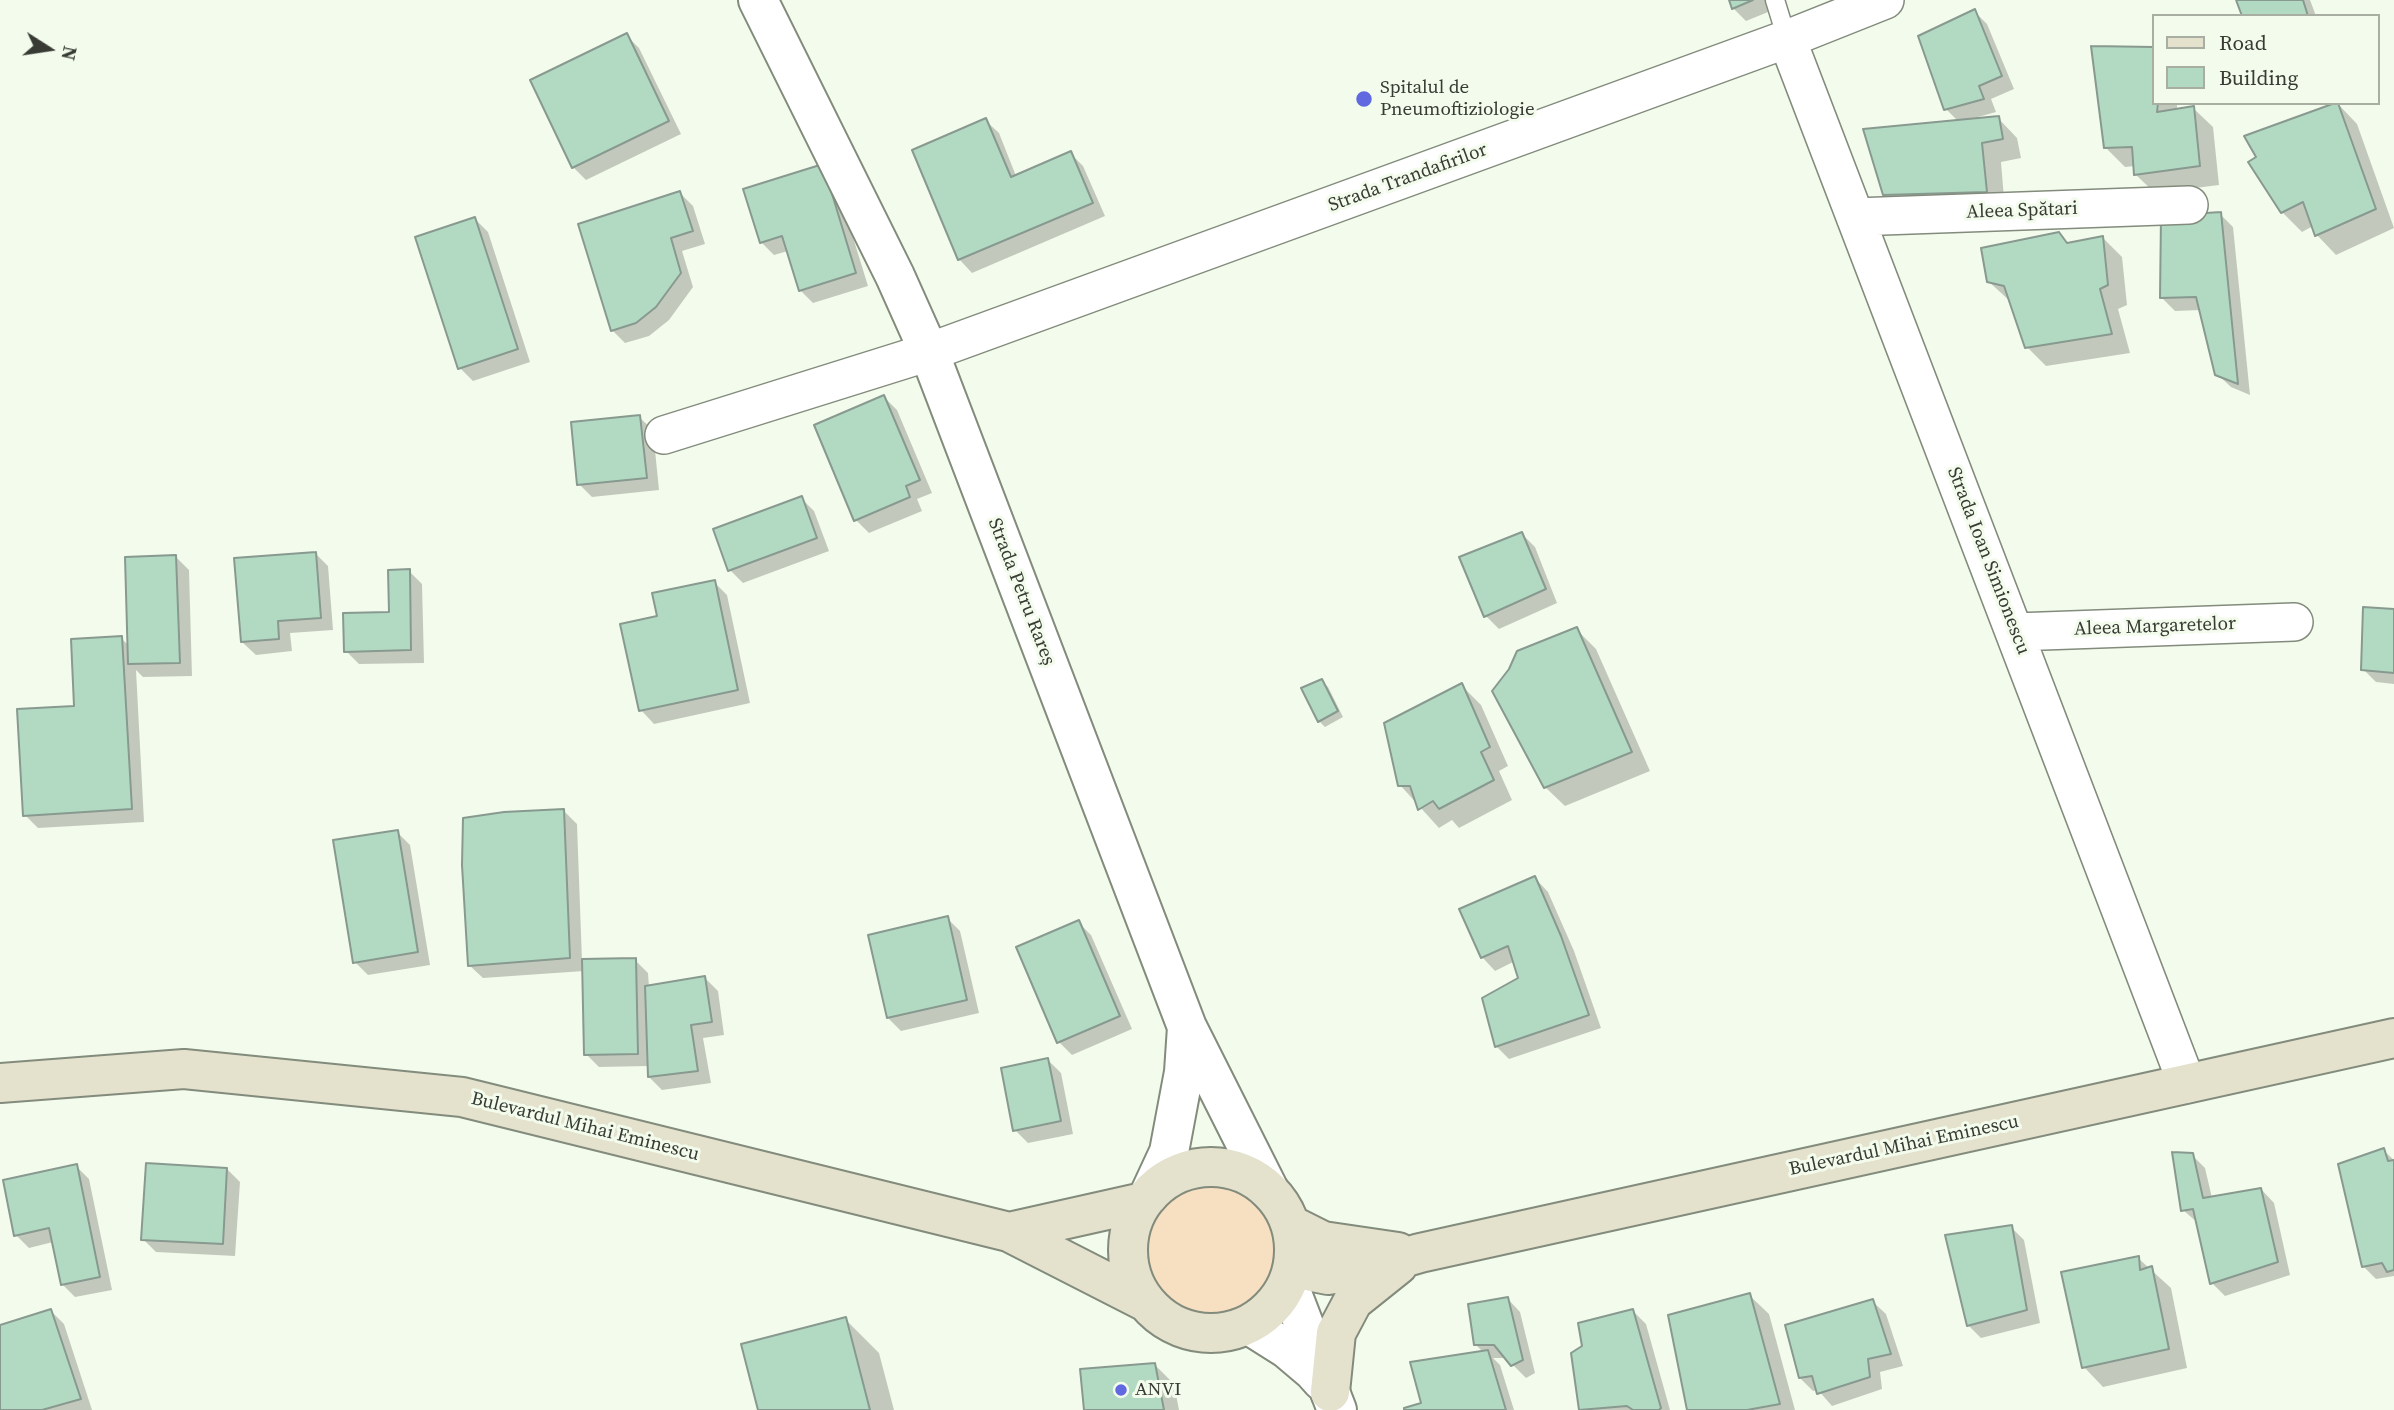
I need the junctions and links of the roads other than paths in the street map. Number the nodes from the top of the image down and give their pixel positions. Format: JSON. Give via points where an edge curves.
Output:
{"nodes":[{"id":1,"x":758,"y":0,"type":"edge"},
{"id":2,"x":1775,"y":0,"type":"edge"},
{"id":3,"x":1885,"y":0,"type":"edge"},
{"id":4,"x":1787,"y":39,"type":"junction"},
{"id":5,"x":2189,"y":205,"type":"dead end"},
{"id":6,"x":1855,"y":217,"type":"junction"},
{"id":7,"x":929,"y":352,"type":"junction"},
{"id":8,"x":664,"y":435,"type":"dead end"},
{"id":9,"x":2294,"y":622,"type":"dead end"},
{"id":10,"x":2015,"y":632,"type":"junction"},
{"id":11,"x":1187,"y":1027,"type":"junction"},
{"id":12,"x":2394,"y":1038,"type":"edge"},
{"id":13,"x":0,"y":1083,"type":"edge"},
{"id":14,"x":2187,"y":1084,"type":"junction"},
{"id":15,"x":1269,"y":1190,"type":"junction"},
{"id":16,"x":1146,"y":1198,"type":"junction"},
{"id":17,"x":1291,"y":1225,"type":"junction"},
{"id":18,"x":1009,"y":1232,"type":"junction"},
{"id":19,"x":1414,"y":1255,"type":"junction"},
{"id":20,"x":1291,"y":1275,"type":"junction"},
{"id":21,"x":1146,"y":1302,"type":"junction"},
{"id":22,"x":1249,"y":1325,"type":"junction"},
{"id":23,"x":1334,"y":1401,"type":"edge"}],
"edges":[{"from":1,"to":7,"type":"street","name":"Strada Petru Rareș"},
{"from":2,"to":4,"type":"lane"},
{"from":3,"to":4,"type":"street","name":"Strada Trandafirilor"},
{"from":4,"to":6,"type":"street","name":"Strada Ioan Simionescu"},
{"from":4,"to":7,"type":"street","name":"Strada Trandafirilor"},
{"from":5,"to":6,"type":"street","name":"Aleea Spătari"},
{"from":6,"to":10,"type":"street","name":"Strada Ioan Simionescu"},
{"from":7,"to":8,"type":"street","name":"Strada Trandafirilor"},
{"from":7,"to":11,"type":"street","name":"Strada Petru Rareș"},
{"from":9,"to":10,"type":"street","name":"Aleea Margaretelor"},
{"from":10,"to":14,"type":"street","name":"Strada Ioan Simionescu"},
{"from":11,"to":15,"type":"street","name":"Strada Petru Rareș"},
{"from":11,"to":16,"type":"street","via":[[1169,1152]]},
{"from":12,"to":14,"type":"main road","name":"Bulevardul Mihai Eminescu"},
{"from":13,"to":18,"type":"main road","name":"Bulevardul Mihai Eminescu","via":[[184,1069],[462,1097]]},
{"from":14,"to":19,"type":"main road","name":"Bulevardul Mihai Eminescu"},
{"from":15,"to":16,"type":"main road","via":[[1247,1175],[1222,1167],[1196,1168],[1171,1177]]},
{"from":15,"to":17,"type":"main road"},
{"from":16,"to":18,"type":"main road"},
{"from":16,"to":21,"type":"main road","via":[[1131,1226],[1128,1253],[1132,1279]]},
{"from":17,"to":19,"type":"main road","name":"Bulevardul Mihai Eminescu","via":[[1323,1241]]},
{"from":17,"to":20,"type":"main road"},
{"from":18,"to":21,"type":"main road","name":"Bulevardul Mihai Eminescu"},
{"from":19,"to":20,"type":"main road","name":"Bulevardul Mihai Eminescu","via":[[1365,1269]]},
{"from":19,"to":23,"type":"main road","via":[[1353,1301],[1336,1333]]},
{"from":20,"to":22,"type":"main road","via":[[1272,1307]]},
{"from":20,"to":23,"type":"street"},
{"from":21,"to":22,"type":"main road","via":[[1167,1322],[1194,1332],[1222,1333]]},
{"from":22,"to":23,"type":"street","via":[[1302,1361]]}]}
